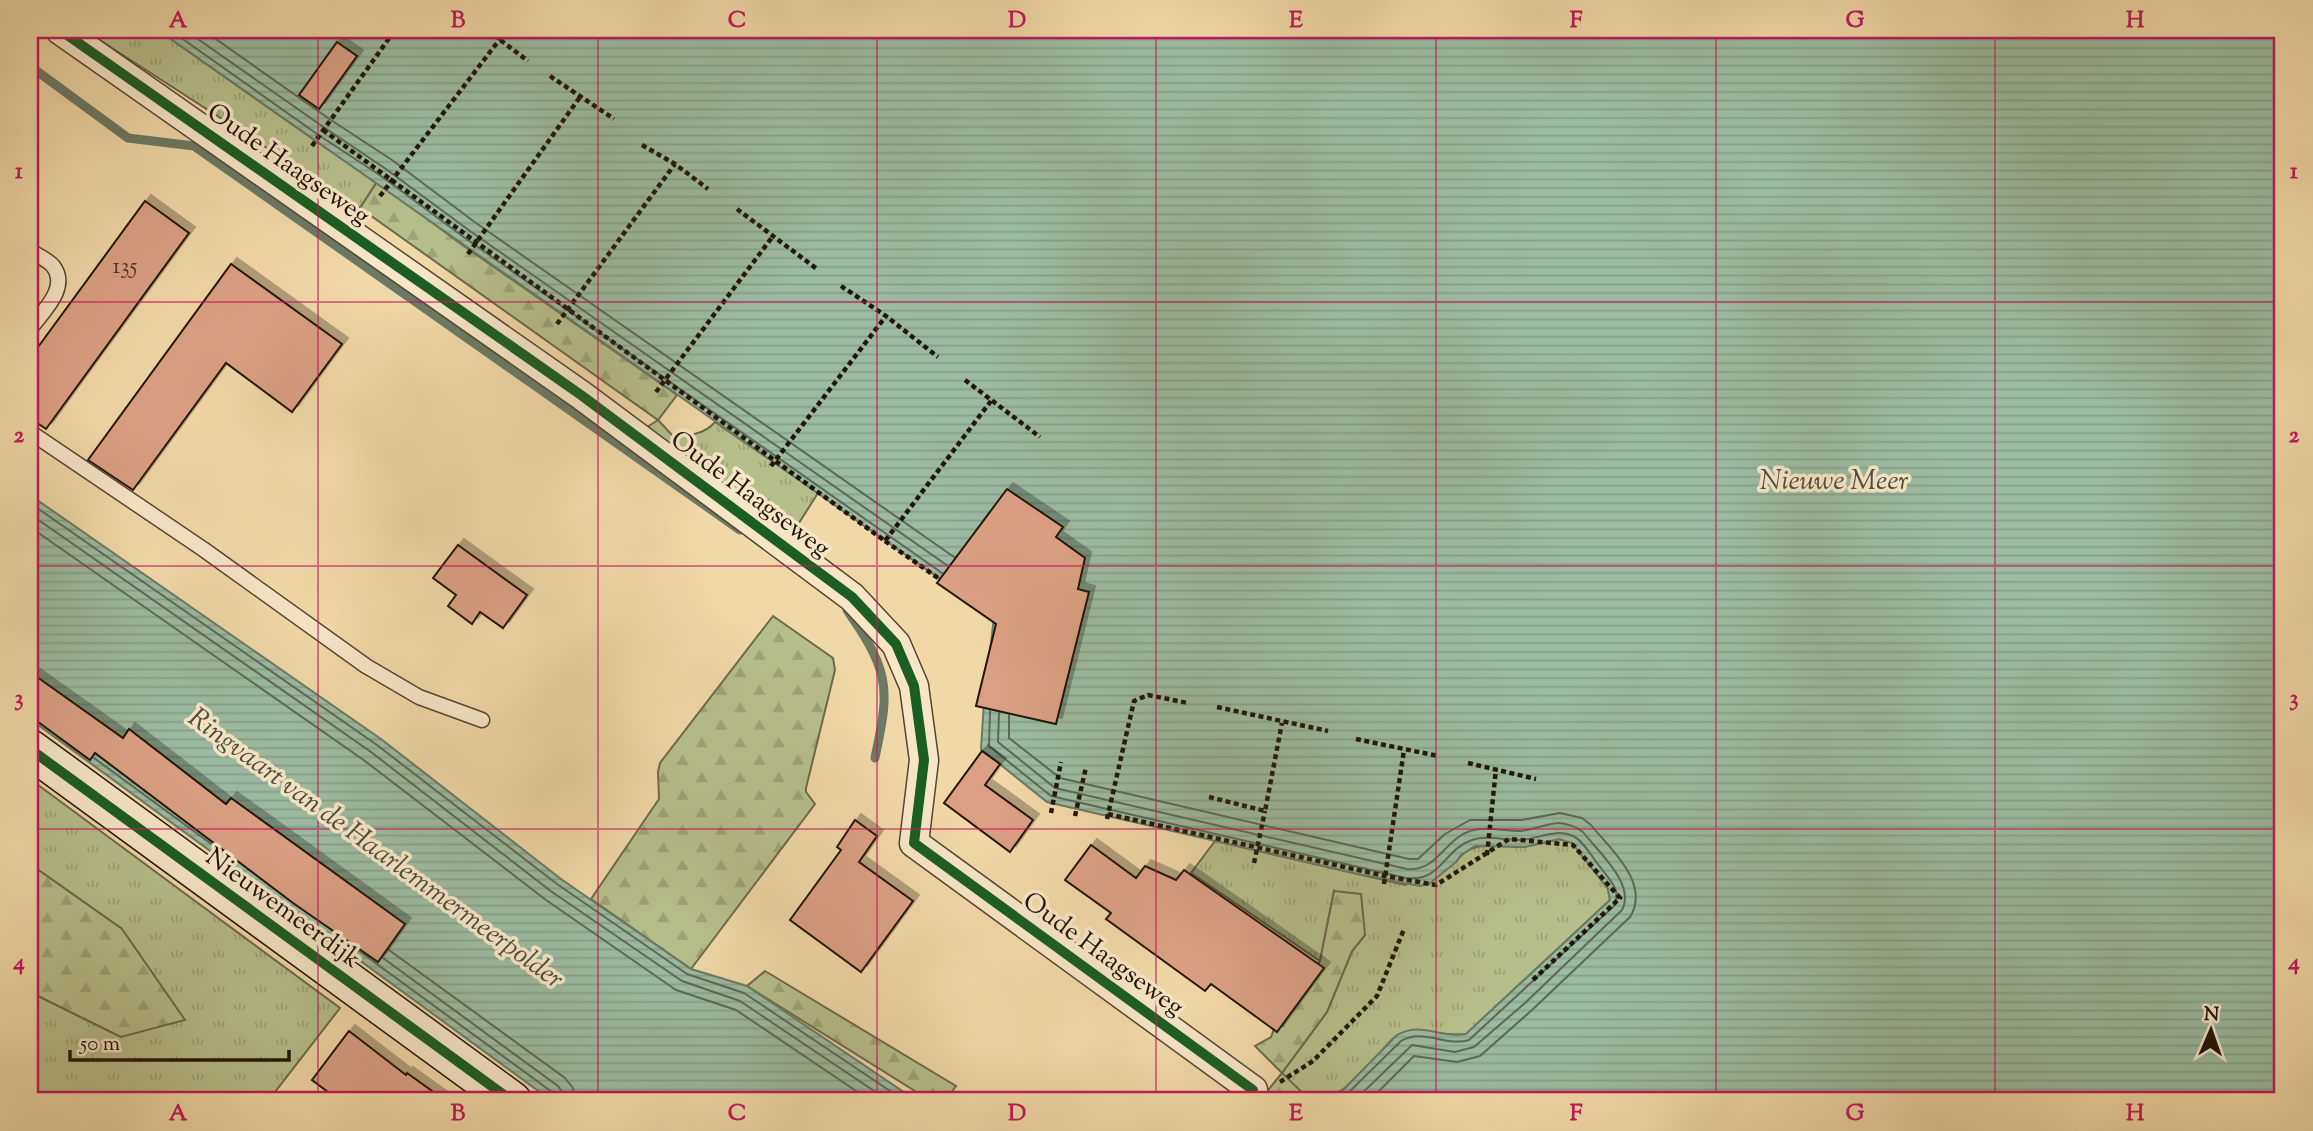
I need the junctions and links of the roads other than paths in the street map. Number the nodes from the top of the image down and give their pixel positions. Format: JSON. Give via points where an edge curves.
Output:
{"nodes":[{"id":1,"x":60,"y":30,"type":"edge"},
{"id":2,"x":30,"y":251,"type":"edge"},
{"id":3,"x":30,"y":329,"type":"edge"},
{"id":4,"x":30,"y":432,"type":"edge"},
{"id":5,"x":482,"y":720,"type":"dead end"},
{"id":6,"x":30,"y":749,"type":"edge"},
{"id":7,"x":1253,"y":1090,"type":"road end"},
{"id":8,"x":512,"y":1101,"type":"edge"}],
"edges":[{"from":1,"to":7,"type":"street","name":"Oude Haagseweg","via":[[570,387],[852,597],[896,644],[914,686],[924,760],[914,843]]},
{"from":2,"to":3,"type":"lane","via":[[53,266],[60,280],[58,291]]},
{"from":4,"to":5,"type":"lane","via":[[366,666],[419,697]]},
{"from":6,"to":8,"type":"street","name":"Nieuwemeerdijk"}]}
